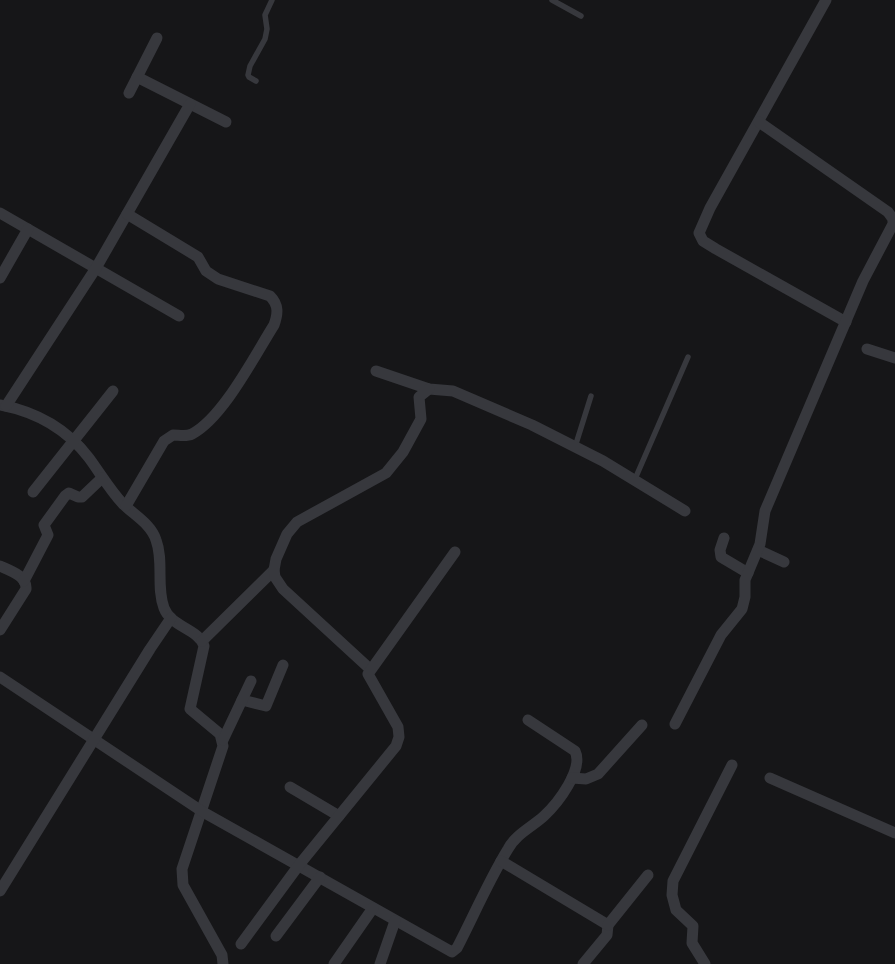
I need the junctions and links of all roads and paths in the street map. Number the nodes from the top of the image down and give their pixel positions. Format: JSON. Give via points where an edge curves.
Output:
{"nodes":[{"id":1,"x":272,"y":0,"type":"edge"},
{"id":2,"x":552,"y":0,"type":"edge"},
{"id":3,"x":826,"y":0,"type":"edge"},
{"id":4,"x":582,"y":16,"type":"dead end"},
{"id":5,"x":157,"y":38,"type":"dead end"},
{"id":6,"x":137,"y":77,"type":"junction"},
{"id":7,"x":256,"y":81,"type":"dead end"},
{"id":8,"x":129,"y":93,"type":"dead end"},
{"id":9,"x":190,"y":104,"type":"junction"},
{"id":10,"x":226,"y":122,"type":"dead end"},
{"id":11,"x":758,"y":122,"type":"junction"},
{"id":12,"x":0,"y":213,"type":"edge"},
{"id":13,"x":127,"y":214,"type":"junction"},
{"id":14,"x":28,"y":229,"type":"junction"},
{"id":15,"x":893,"y":230,"type":"edge"},
{"id":16,"x":96,"y":268,"type":"junction"},
{"id":17,"x":0,"y":278,"type":"edge"},
{"id":18,"x":179,"y":316,"type":"dead end"},
{"id":19,"x":846,"y":322,"type":"junction"},
{"id":20,"x":867,"y":349,"type":"dead end"},
{"id":21,"x":688,"y":358,"type":"dead end"},
{"id":22,"x":895,"y":358,"type":"edge"},
{"id":23,"x":376,"y":372,"type":"dead end"},
{"id":24,"x":429,"y":389,"type":"junction"},
{"id":25,"x":113,"y":391,"type":"dead end"},
{"id":26,"x":591,"y":396,"type":"dead end"},
{"id":27,"x":3,"y":406,"type":"edge"},
{"id":28,"x":73,"y":441,"type":"junction"},
{"id":29,"x":575,"y":447,"type":"junction"},
{"id":30,"x":102,"y":478,"type":"junction"},
{"id":31,"x":635,"y":479,"type":"junction"},
{"id":32,"x":33,"y":492,"type":"dead end"},
{"id":33,"x":126,"y":506,"type":"junction"},
{"id":34,"x":685,"y":511,"type":"dead end"},
{"id":35,"x":724,"y":538,"type":"dead end"},
{"id":36,"x":758,"y":550,"type":"junction"},
{"id":37,"x":455,"y":552,"type":"dead end"},
{"id":38,"x":784,"y":562,"type":"dead end"},
{"id":39,"x":0,"y":566,"type":"edge"},
{"id":40,"x":274,"y":570,"type":"junction"},
{"id":41,"x":748,"y":573,"type":"junction"},
{"id":42,"x":24,"y":581,"type":"junction"},
{"id":43,"x":171,"y":618,"type":"junction"},
{"id":44,"x":0,"y":630,"type":"edge"},
{"id":45,"x":202,"y":640,"type":"junction"},
{"id":46,"x":283,"y":665,"type":"dead end"},
{"id":47,"x":370,"y":669,"type":"junction"},
{"id":48,"x":0,"y":677,"type":"edge"},
{"id":49,"x":251,"y":681,"type":"dead end"},
{"id":50,"x":242,"y":700,"type":"junction"},
{"id":51,"x":528,"y":720,"type":"dead end"},
{"id":52,"x":675,"y":724,"type":"dead end"},
{"id":53,"x":642,"y":725,"type":"dead end"},
{"id":54,"x":95,"y":738,"type":"junction"},
{"id":55,"x":223,"y":740,"type":"junction"},
{"id":56,"x":732,"y":765,"type":"dead end"},
{"id":57,"x":572,"y":778,"type":"junction"},
{"id":58,"x":770,"y":778,"type":"dead end"},
{"id":59,"x":290,"y":787,"type":"dead end"},
{"id":60,"x":203,"y":812,"type":"junction"},
{"id":61,"x":339,"y":816,"type":"junction"},
{"id":62,"x":895,"y":833,"type":"edge"},
{"id":63,"x":501,"y":861,"type":"junction"},
{"id":64,"x":299,"y":865,"type":"junction"},
{"id":65,"x":648,"y":875,"type":"dead end"},
{"id":66,"x":320,"y":877,"type":"junction"},
{"id":67,"x":0,"y":891,"type":"edge"},
{"id":68,"x":373,"y":908,"type":"junction"},
{"id":69,"x":395,"y":921,"type":"junction"},
{"id":70,"x":608,"y":925,"type":"junction"},
{"id":71,"x":276,"y":936,"type":"dead end"},
{"id":72,"x":241,"y":944,"type":"dead end"},
{"id":73,"x":223,"y":964,"type":"edge"},
{"id":74,"x":334,"y":964,"type":"edge"},
{"id":75,"x":380,"y":964,"type":"edge"},
{"id":76,"x":583,"y":964,"type":"edge"},
{"id":77,"x":704,"y":964,"type":"edge"}],
"edges":[{"from":1,"to":7,"type":"lane","via":[[265,15],[265,39],[248,71]]},
{"from":2,"to":4,"type":"lane"},
{"from":3,"to":11,"type":"street"},
{"from":5,"to":6,"type":"street"},
{"from":6,"to":8,"type":"street"},
{"from":6,"to":9,"type":"street"},
{"from":9,"to":10,"type":"street"},
{"from":9,"to":13,"type":"street"},
{"from":11,"to":15,"type":"street","via":[[888,212],[893,219]]},
{"from":11,"to":19,"type":"street","via":[[710,208],[700,228],[700,237]]},
{"from":12,"to":14,"type":"street"},
{"from":13,"to":16,"type":"street"},
{"from":13,"to":33,"type":"street","via":[[194,255],[206,271],[218,279],[270,296],[278,312],[274,325],[221,407],[194,434],[173,435],[164,442]]},
{"from":14,"to":16,"type":"street"},
{"from":14,"to":17,"type":"street"},
{"from":15,"to":19,"type":"street","via":[[862,281]]},
{"from":16,"to":18,"type":"street"},
{"from":16,"to":27,"type":"street"},
{"from":19,"to":36,"type":"street","via":[[765,511]]},
{"from":20,"to":22,"type":"street"},
{"from":21,"to":31,"type":"lane"},
{"from":23,"to":24,"type":"street"},
{"from":24,"to":29,"type":"street","via":[[459,393]]},
{"from":24,"to":40,"type":"street","via":[[419,397],[421,419],[394,465],[374,482],[297,522],[287,534]]},
{"from":25,"to":28,"type":"street"},
{"from":26,"to":29,"type":"lane"},
{"from":27,"to":28,"type":"street","via":[[40,416]]},
{"from":28,"to":30,"type":"street"},
{"from":28,"to":32,"type":"street"},
{"from":29,"to":31,"type":"street"},
{"from":30,"to":33,"type":"street"},
{"from":30,"to":42,"type":"street","via":[[82,496],[69,493],[65,496],[44,524],[48,536]]},
{"from":31,"to":34,"type":"street"},
{"from":33,"to":43,"type":"street","via":[[156,538],[164,609]]},
{"from":35,"to":41,"type":"street","via":[[721,557]]},
{"from":36,"to":38,"type":"street"},
{"from":36,"to":41,"type":"street"},
{"from":37,"to":47,"type":"street"},
{"from":39,"to":42,"type":"street"},
{"from":40,"to":45,"type":"street"},
{"from":40,"to":47,"type":"street","via":[[283,589]]},
{"from":41,"to":52,"type":"street","via":[[742,609],[718,641]]},
{"from":42,"to":44,"type":"street","via":[[26,590]]},
{"from":43,"to":45,"type":"street"},
{"from":43,"to":54,"type":"street"},
{"from":45,"to":55,"type":"street","via":[[204,646],[190,709]]},
{"from":46,"to":50,"type":"street","via":[[266,706]]},
{"from":47,"to":61,"type":"street","via":[[369,679],[398,727],[399,737],[396,746]]},
{"from":48,"to":54,"type":"street"},
{"from":49,"to":50,"type":"street"},
{"from":50,"to":55,"type":"street"},
{"from":51,"to":57,"type":"street","via":[[575,751],[579,759]]},
{"from":53,"to":57,"type":"street","via":[[598,774],[586,779]]},
{"from":54,"to":60,"type":"street"},
{"from":54,"to":67,"type":"street"},
{"from":55,"to":60,"type":"street"},
{"from":56,"to":77,"type":"street","via":[[673,880],[675,906],[693,926],[692,943]]},
{"from":57,"to":63,"type":"street","via":[[550,811],[514,840]]},
{"from":58,"to":62,"type":"street"},
{"from":59,"to":61,"type":"street"},
{"from":60,"to":64,"type":"street"},
{"from":60,"to":73,"type":"street","via":[[182,869],[182,878],[222,955]]},
{"from":61,"to":64,"type":"street"},
{"from":63,"to":69,"type":"street","via":[[455,951],[448,951]]},
{"from":63,"to":70,"type":"street"},
{"from":64,"to":66,"type":"street"},
{"from":64,"to":72,"type":"street"},
{"from":65,"to":70,"type":"street"},
{"from":66,"to":68,"type":"street"},
{"from":66,"to":71,"type":"street"},
{"from":68,"to":69,"type":"street"},
{"from":68,"to":74,"type":"street"},
{"from":69,"to":75,"type":"street"},
{"from":70,"to":76,"type":"street","via":[[607,934]]}]}
